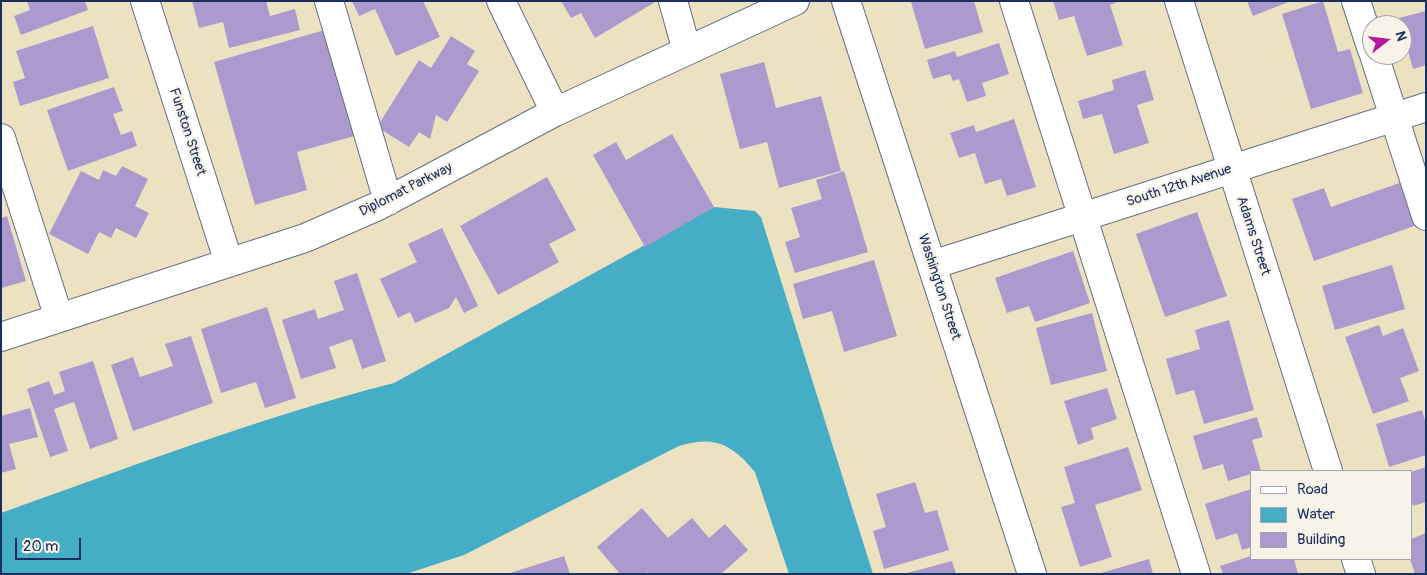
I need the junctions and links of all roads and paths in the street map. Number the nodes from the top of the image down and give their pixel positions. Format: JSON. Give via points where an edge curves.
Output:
{"nodes":[{"id":1,"x":144,"y":1,"type":"edge"},
{"id":2,"x":329,"y":1,"type":"edge"},
{"id":3,"x":501,"y":1,"type":"edge"},
{"id":4,"x":673,"y":1,"type":"edge"},
{"id":5,"x":795,"y":1,"type":"edge"},
{"id":6,"x":846,"y":1,"type":"edge"},
{"id":7,"x":1014,"y":1,"type":"edge"},
{"id":8,"x":1179,"y":1,"type":"edge"},
{"id":9,"x":1356,"y":1,"type":"edge"},
{"id":10,"x":1362,"y":19,"type":"edge"},
{"id":11,"x":687,"y":51,"type":"junction"},
{"id":12,"x":1377,"y":65,"type":"edge"},
{"id":13,"x":1426,"y":107,"type":"edge"},
{"id":14,"x":555,"y":112,"type":"junction"},
{"id":15,"x":1394,"y":117,"type":"junction"},
{"id":16,"x":1,"y":138,"type":"edge"},
{"id":17,"x":1231,"y":169,"type":"junction"},
{"id":18,"x":388,"y":201,"type":"junction"},
{"id":19,"x":1426,"y":216,"type":"edge"},
{"id":20,"x":1082,"y":217,"type":"junction"},
{"id":21,"x":229,"y":263,"type":"junction"},
{"id":22,"x":932,"y":265,"type":"junction"},
{"id":23,"x":59,"y":318,"type":"junction"},
{"id":24,"x":1,"y":337,"type":"edge"},
{"id":25,"x":1328,"y":470,"type":"edge"},
{"id":26,"x":1356,"y":560,"type":"edge"},
{"id":27,"x":1032,"y":574,"type":"edge"},
{"id":28,"x":1196,"y":574,"type":"edge"},
{"id":29,"x":1361,"y":574,"type":"edge"}],
"edges":[{"from":1,"to":21,"type":"street","name":"Funston Street"},
{"from":2,"to":18,"type":"street"},
{"from":3,"to":14,"type":"street"},
{"from":4,"to":11,"type":"street"},
{"from":5,"to":11,"type":"street","name":"Diplomat Parkway"},
{"from":6,"to":22,"type":"street","name":"Washington Street"},
{"from":7,"to":20,"type":"street"},
{"from":8,"to":17,"type":"street","name":"Adams Street"},
{"from":9,"to":10,"type":"street"},
{"from":11,"to":14,"type":"street","name":"Diplomat Parkway"},
{"from":12,"to":15,"type":"street"},
{"from":13,"to":15,"type":"street","name":"South 12th Avenue"},
{"from":14,"to":18,"type":"street","name":"Diplomat Parkway"},
{"from":15,"to":17,"type":"street","name":"South 12th Avenue"},
{"from":15,"to":19,"type":"street"},
{"from":16,"to":23,"type":"street"},
{"from":17,"to":20,"type":"street","name":"South 12th Avenue"},
{"from":17,"to":25,"type":"street","name":"Adams Street"},
{"from":18,"to":21,"type":"street","name":"Diplomat Parkway","via":[[305,238]]},
{"from":20,"to":22,"type":"street","name":"South 12th Avenue"},
{"from":20,"to":28,"type":"street"},
{"from":21,"to":23,"type":"street","name":"Diplomat Parkway"},
{"from":22,"to":27,"type":"street","name":"Washington Street"},
{"from":23,"to":24,"type":"street","name":"Diplomat Parkway"},
{"from":26,"to":29,"type":"street"}]}
